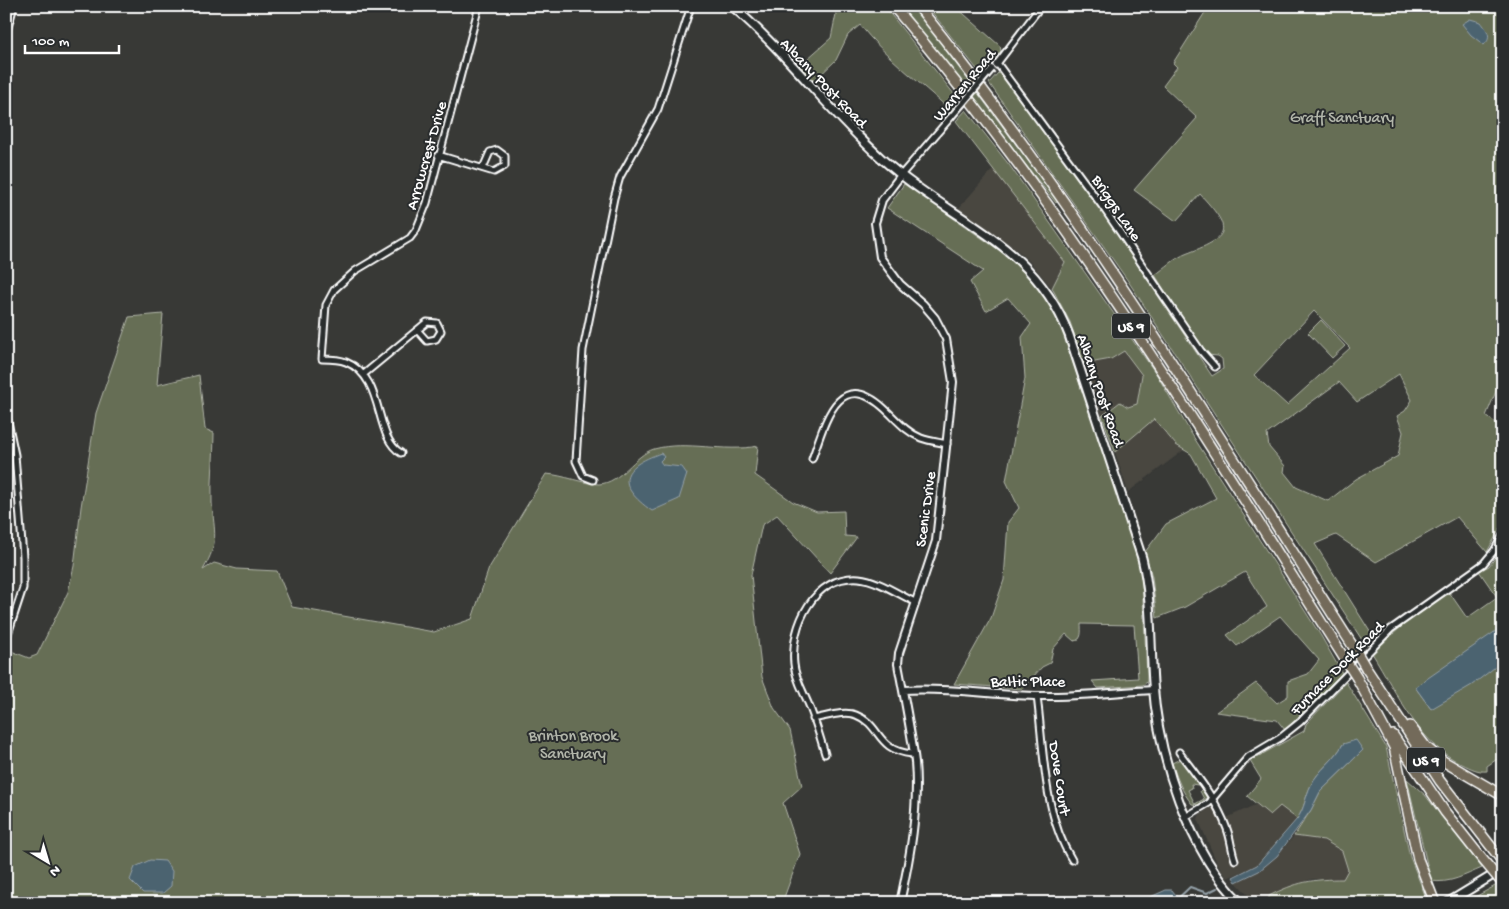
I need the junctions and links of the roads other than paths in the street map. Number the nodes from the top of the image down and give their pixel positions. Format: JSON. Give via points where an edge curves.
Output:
{"nodes":[{"id":1,"x":14,"y":6,"type":"edge"},
{"id":2,"x":479,"y":6,"type":"edge"},
{"id":3,"x":692,"y":6,"type":"edge"},
{"id":4,"x":732,"y":6,"type":"edge"},
{"id":5,"x":893,"y":6,"type":"edge"},
{"id":6,"x":918,"y":6,"type":"edge"},
{"id":7,"x":1041,"y":6,"type":"edge"},
{"id":8,"x":6,"y":34,"type":"edge"},
{"id":9,"x":997,"y":63,"type":"junction"},
{"id":10,"x":438,"y":155,"type":"junction"},
{"id":11,"x":483,"y":168,"type":"junction"},
{"id":12,"x":901,"y":175,"type":"junction"},
{"id":13,"x":418,"y":331,"type":"junction"},
{"id":14,"x":1215,"y":367,"type":"dead end"},
{"id":15,"x":364,"y":374,"type":"junction"},
{"id":16,"x":6,"y":412,"type":"edge"},
{"id":17,"x":947,"y":444,"type":"junction"},
{"id":18,"x":401,"y":453,"type":"dead end"},
{"id":19,"x":812,"y":460,"type":"dead end"},
{"id":20,"x":593,"y":480,"type":"dead end"},
{"id":21,"x":1503,"y":536,"type":"edge"},
{"id":22,"x":915,"y":602,"type":"junction"},
{"id":23,"x":8,"y":654,"type":"dead end"},
{"id":24,"x":1366,"y":668,"type":"junction"},
{"id":25,"x":1356,"y":678,"type":"junction"},
{"id":26,"x":903,"y":690,"type":"junction"},
{"id":27,"x":1153,"y":690,"type":"junction"},
{"id":28,"x":1037,"y":696,"type":"junction"},
{"id":29,"x":814,"y":719,"type":"junction"},
{"id":30,"x":1178,"y":752,"type":"dead end"},
{"id":31,"x":825,"y":754,"type":"dead end"},
{"id":32,"x":912,"y":754,"type":"junction"},
{"id":33,"x":1503,"y":796,"type":"edge"},
{"id":34,"x":1213,"y":798,"type":"junction"},
{"id":35,"x":1186,"y":816,"type":"junction"},
{"id":36,"x":1072,"y":860,"type":"dead end"},
{"id":37,"x":1235,"y":860,"type":"dead end"},
{"id":38,"x":1503,"y":862,"type":"edge"},
{"id":39,"x":1503,"y":868,"type":"edge"},
{"id":40,"x":1503,"y":884,"type":"edge"},
{"id":41,"x":900,"y":903,"type":"edge"},
{"id":42,"x":1241,"y":903,"type":"edge"},
{"id":43,"x":1435,"y":903,"type":"edge"},
{"id":44,"x":1447,"y":903,"type":"edge"}],
"edges":[{"from":1,"to":8,"type":"street"},
{"from":2,"to":10,"type":"street","name":"Arrowcrest Drive"},
{"from":3,"to":20,"type":"street","via":[[658,109],[620,177],[590,307],[582,350],[576,461],[583,476]]},
{"from":4,"to":12,"type":"main road","name":"Albany Post Road","via":[[858,136]]},
{"from":5,"to":25,"type":"highway","number":"US 9","bridge":true,"via":[[991,128],[1067,230]]},
{"from":6,"to":24,"type":"highway","number":"US 9","bridge":true,"via":[[1080,224]]},
{"from":7,"to":9,"type":"street","name":"Warren Road"},
{"from":9,"to":12,"type":"street","name":"Warren Road","bridge":true},
{"from":9,"to":14,"type":"street","name":"Briggs Lane","via":[[1061,148],[1200,351]]},
{"from":10,"to":11,"type":"street"},
{"from":10,"to":15,"type":"street","name":"Arrowcrest Drive","via":[[427,203],[413,234],[396,248],[355,271],[334,290],[326,305],[322,358],[345,361]]},
{"from":11,"to":11,"type":"street","via":[[494,172],[501,170],[506,164],[505,156],[497,150],[490,152]]},
{"from":12,"to":17,"type":"street","name":"Scenic Drive","via":[[882,200],[875,223],[876,241],[885,266],[935,318],[946,338],[953,382]]},
{"from":12,"to":27,"type":"main road","name":"Albany Post Road","via":[[1011,253],[1045,288],[1060,314],[1142,558],[1148,593]]},
{"from":13,"to":13,"type":"street","via":[[427,341],[436,339],[441,331],[433,322],[427,322]]},
{"from":13,"to":15,"type":"street"},
{"from":15,"to":18,"type":"street","via":[[390,443]]},
{"from":16,"to":23,"type":"street","via":[[15,455],[24,557],[23,588],[6,640]]},
{"from":17,"to":19,"type":"street","via":[[920,438],[906,430],[867,394],[850,393],[838,400],[828,416]]},
{"from":17,"to":22,"type":"street","name":"Scenic Drive","via":[[936,541],[924,584]]},
{"from":21,"to":34,"type":"street","name":"Furnace Dock Road","via":[[1486,561],[1389,630],[1297,725],[1245,760]]},
{"from":22,"to":26,"type":"street","name":"Scenic Drive","via":[[899,652]]},
{"from":22,"to":29,"type":"street","via":[[860,578],[837,582],[816,594],[801,618],[793,647],[794,666]]},
{"from":24,"to":33,"type":"highway","via":[[1430,751],[1462,774]]},
{"from":24,"to":38,"type":"highway","number":"US 9","via":[[1424,757]]},
{"from":25,"to":40,"type":"highway","number":"US 9","bridge":true,"via":[[1429,789]]},
{"from":25,"to":43,"type":"highway","via":[[1394,747],[1418,859]]},
{"from":26,"to":28,"type":"street","name":"Baltic Place","via":[[933,688],[971,694]]},
{"from":26,"to":32,"type":"street","name":"Scenic Drive"},
{"from":27,"to":28,"type":"street","name":"Baltic Place"},
{"from":27,"to":35,"type":"main road","name":"Albany Post Road","via":[[1166,760]]},
{"from":28,"to":36,"type":"street","name":"Dove Court","via":[[1054,817],[1060,841]]},
{"from":29,"to":31,"type":"street"},
{"from":29,"to":32,"type":"street","via":[[857,715],[892,750]]},
{"from":30,"to":34,"type":"street"},
{"from":32,"to":41,"type":"street","name":"Scenic Drive","via":[[915,761],[915,814]]},
{"from":34,"to":35,"type":"street","name":"Furnace Dock Road"},
{"from":34,"to":37,"type":"street","via":[[1227,829]]},
{"from":35,"to":42,"type":"main road","name":"Albany Post Road","via":[[1218,875]]},
{"from":39,"to":44,"type":"main road"}]}
